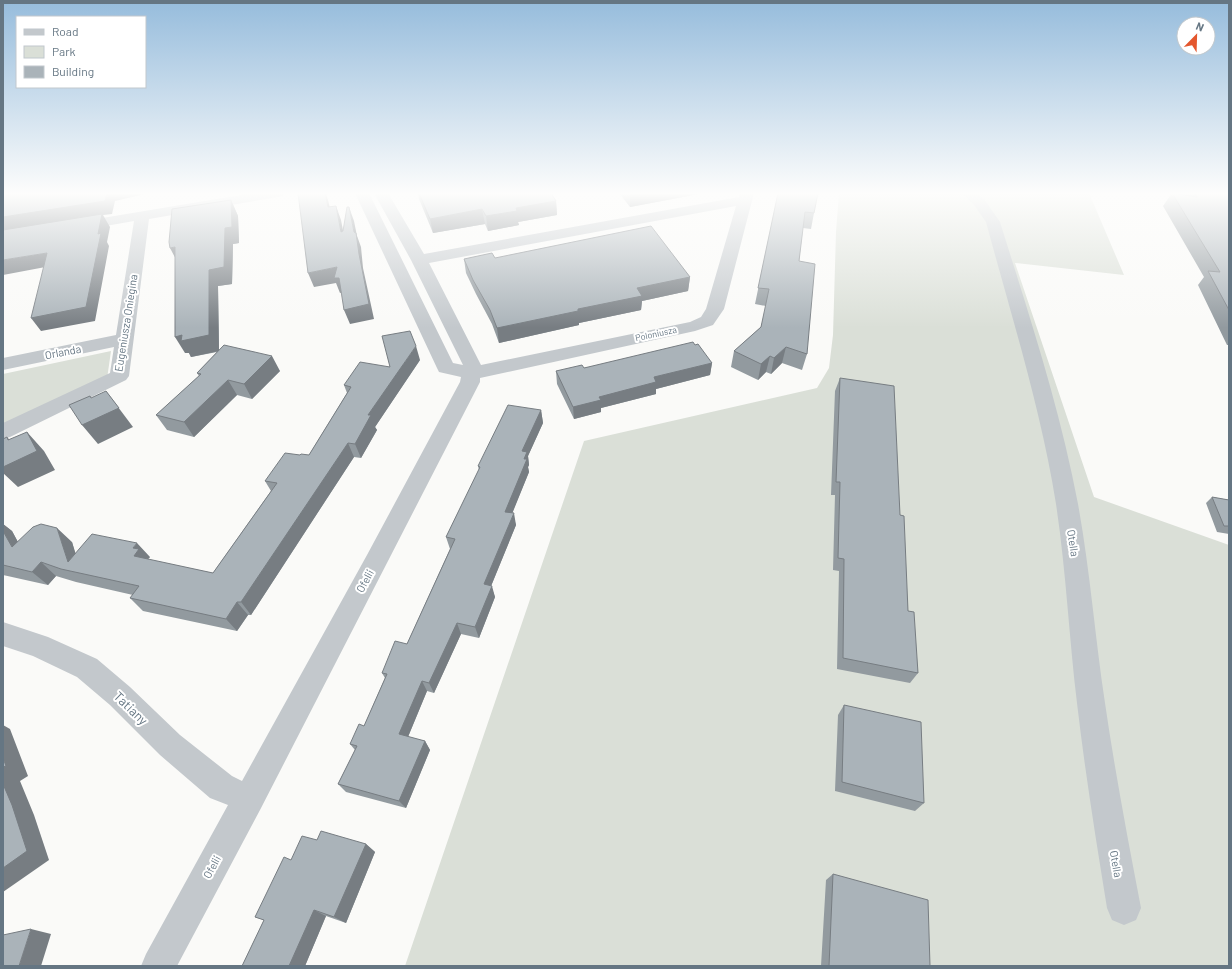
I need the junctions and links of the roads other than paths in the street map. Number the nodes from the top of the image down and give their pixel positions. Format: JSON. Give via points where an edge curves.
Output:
{"nodes":[{"id":1,"x":139,"y":238,"type":"edge"},
{"id":2,"x":384,"y":238,"type":"edge"},
{"id":3,"x":407,"y":238,"type":"edge"},
{"id":4,"x":530,"y":238,"type":"edge"},
{"id":5,"x":734,"y":238,"type":"edge"},
{"id":6,"x":998,"y":238,"type":"edge"},
{"id":7,"x":419,"y":260,"type":"junction"},
{"id":8,"x":124,"y":339,"type":"junction"},
{"id":9,"x":3,"y":364,"type":"edge"},
{"id":10,"x":472,"y":373,"type":"junction"},
{"id":11,"x":3,"y":432,"type":"edge"},
{"id":12,"x":3,"y":634,"type":"edge"},
{"id":13,"x":249,"y":799,"type":"junction"},
{"id":14,"x":1124,"y":908,"type":"dead end"},
{"id":15,"x":158,"y":966,"type":"edge"}],
"edges":[{"from":1,"to":8,"type":"street","name":"Eugeniusza Oniegina"},
{"from":2,"to":10,"type":"street","via":[[446,368]]},
{"from":3,"to":7,"type":"street"},
{"from":4,"to":7,"type":"street"},
{"from":5,"to":10,"type":"street","name":"Poloniusza","via":[[715,309],[708,321],[695,326]]},
{"from":6,"to":14,"type":"street","name":"Otella","via":[[1042,392],[1067,504],[1078,577],[1093,717]]},
{"from":7,"to":10,"type":"street","via":[[472,365]]},
{"from":8,"to":9,"type":"street","name":"Orlanda"},
{"from":8,"to":11,"type":"street","name":"Eugeniusza Oniegina","via":[[119,376]]},
{"from":10,"to":13,"type":"street","name":"Ofelii","via":[[469,384]]},
{"from":12,"to":13,"type":"street","name":"Tatiany","via":[[39,646],[87,668],[170,745],[221,787]]},
{"from":13,"to":15,"type":"street","name":"Ofelii"}]}
